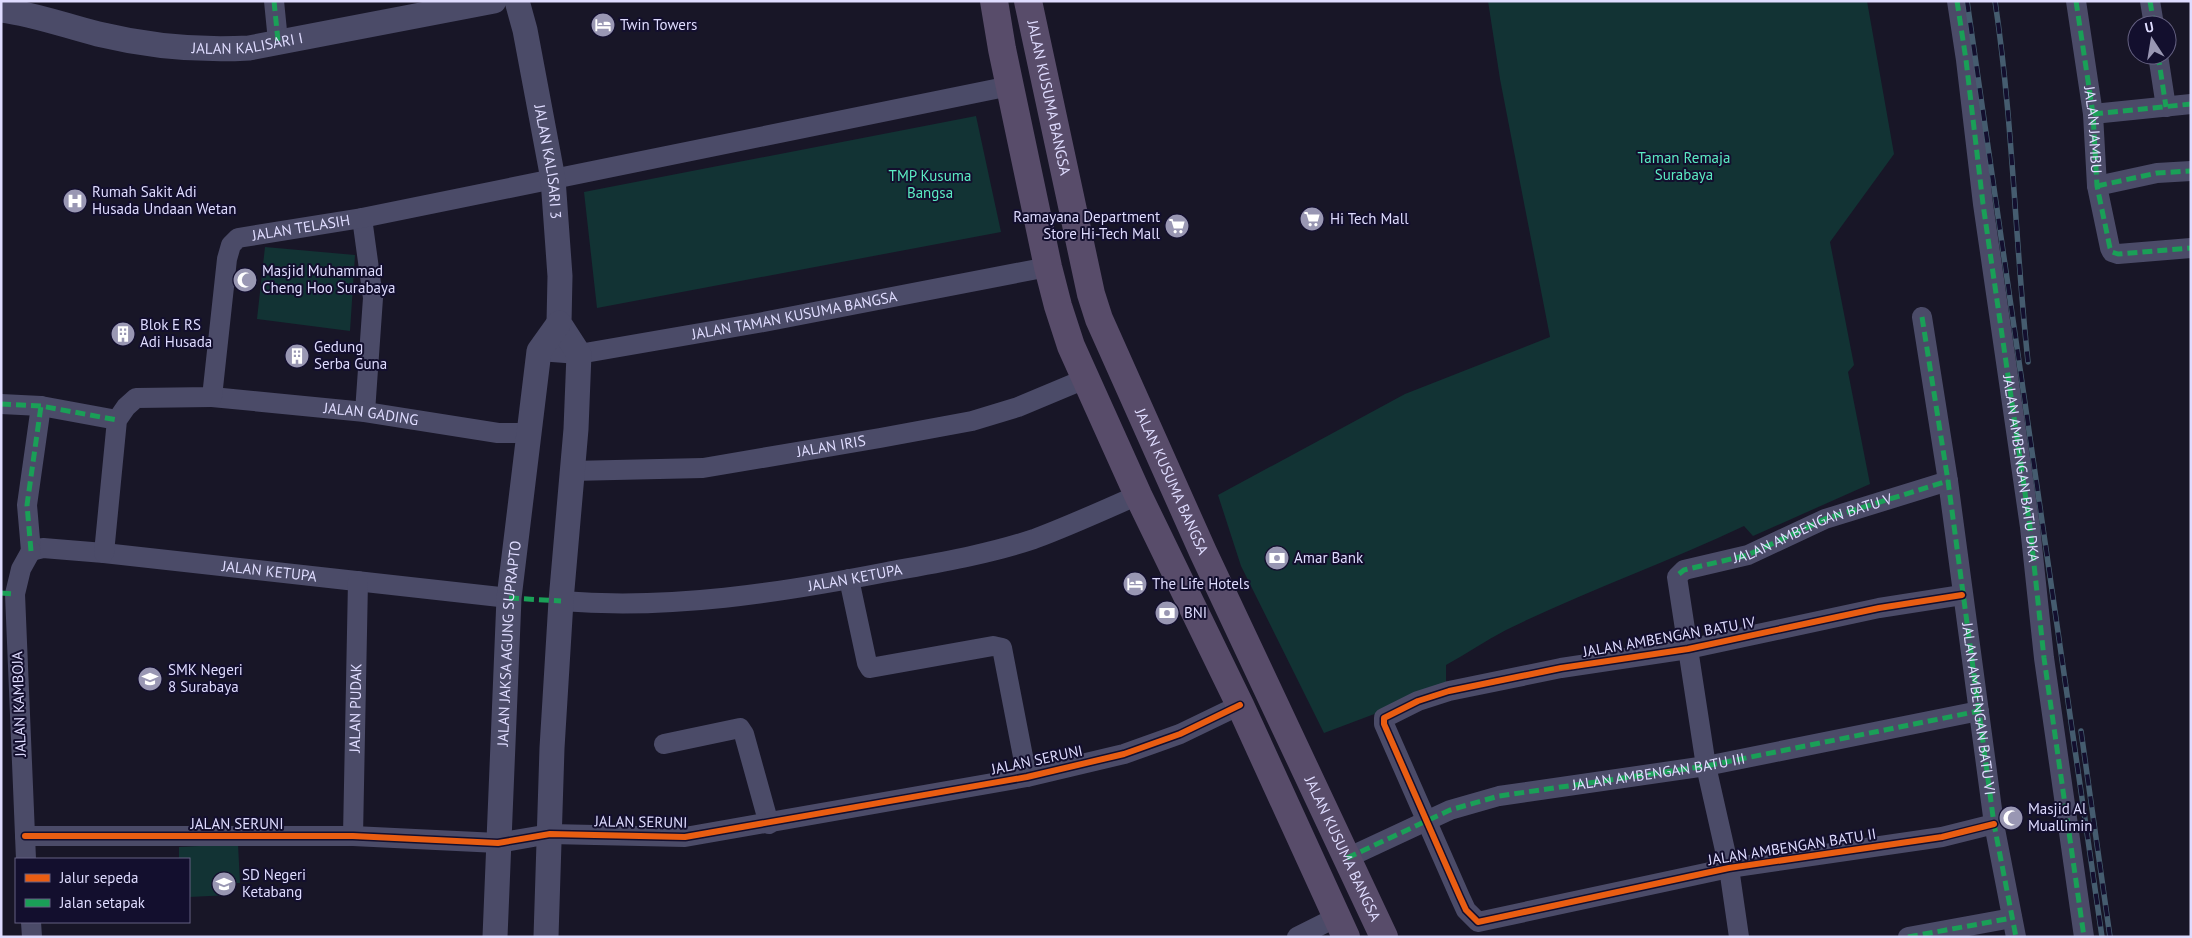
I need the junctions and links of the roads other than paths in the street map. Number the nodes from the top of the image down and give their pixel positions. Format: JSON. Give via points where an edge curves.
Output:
{"nodes":[{"id":1,"x":274,"y":1,"type":"edge"},
{"id":2,"x":494,"y":1,"type":"edge"},
{"id":3,"x":517,"y":1,"type":"edge"},
{"id":4,"x":1957,"y":1,"type":"edge"},
{"id":5,"x":2076,"y":1,"type":"edge"},
{"id":6,"x":2150,"y":1,"type":"edge"},
{"id":7,"x":1029,"y":9,"type":"edge"},
{"id":8,"x":1,"y":10,"type":"edge"},
{"id":9,"x":996,"y":13,"type":"edge"},
{"id":10,"x":2152,"y":15,"type":"edge"},
{"id":11,"x":278,"y":41,"type":"junction"},
{"id":12,"x":2160,"y":65,"type":"edge"},
{"id":13,"x":1010,"y":86,"type":"junction"},
{"id":14,"x":2191,"y":104,"type":"edge"},
{"id":15,"x":2166,"y":107,"type":"junction"},
{"id":16,"x":2094,"y":114,"type":"junction"},
{"id":17,"x":2191,"y":170,"type":"edge"},
{"id":18,"x":552,"y":179,"type":"junction"},
{"id":19,"x":2097,"y":186,"type":"junction"},
{"id":20,"x":362,"y":218,"type":"junction"},
{"id":21,"x":1077,"y":228,"type":"junction"},
{"id":22,"x":1042,"y":234,"type":"junction"},
{"id":23,"x":2191,"y":248,"type":"edge"},
{"id":24,"x":1048,"y":267,"type":"junction"},
{"id":25,"x":1922,"y":317,"type":"dead end"},
{"id":26,"x":559,"y":323,"type":"junction"},
{"id":27,"x":539,"y":351,"type":"junction"},
{"id":28,"x":579,"y":354,"type":"junction"},
{"id":29,"x":1084,"y":379,"type":"junction"},
{"id":30,"x":212,"y":397,"type":"junction"},
{"id":31,"x":1,"y":404,"type":"edge"},
{"id":32,"x":41,"y":406,"type":"junction"},
{"id":33,"x":365,"y":412,"type":"junction"},
{"id":34,"x":117,"y":420,"type":"junction"},
{"id":35,"x":530,"y":433,"type":"junction"},
{"id":36,"x":571,"y":472,"type":"junction"},
{"id":37,"x":1948,"y":480,"type":"junction"},
{"id":38,"x":1138,"y":495,"type":"junction"},
{"id":39,"x":30,"y":551,"type":"junction"},
{"id":40,"x":104,"y":553,"type":"junction"},
{"id":41,"x":849,"y":579,"type":"junction"},
{"id":42,"x":358,"y":581,"type":"junction"},
{"id":43,"x":8,"y":594,"type":"edge"},
{"id":44,"x":1962,"y":596,"type":"junction"},
{"id":45,"x":509,"y":598,"type":"junction"},
{"id":46,"x":561,"y":601,"type":"junction"},
{"id":47,"x":1688,"y":649,"type":"junction"},
{"id":48,"x":1240,"y":705,"type":"junction"},
{"id":49,"x":1979,"y":711,"type":"junction"},
{"id":50,"x":664,"y":744,"type":"dead end"},
{"id":51,"x":1706,"y":766,"type":"junction"},
{"id":52,"x":1027,"y":777,"type":"junction"},
{"id":53,"x":1426,"y":821,"type":"junction"},
{"id":54,"x":1329,"y":822,"type":"junction"},
{"id":55,"x":769,"y":824,"type":"junction"},
{"id":56,"x":1994,"y":824,"type":"junction"},
{"id":57,"x":550,"y":834,"type":"junction"},
{"id":58,"x":1300,"y":834,"type":"junction"},
{"id":59,"x":25,"y":836,"type":"junction"},
{"id":60,"x":352,"y":836,"type":"junction"},
{"id":61,"x":498,"y":843,"type":"junction"},
{"id":62,"x":26,"y":858,"type":"edge"},
{"id":63,"x":1347,"y":858,"type":"junction"},
{"id":64,"x":1729,"y":868,"type":"junction"},
{"id":65,"x":31,"y":923,"type":"edge"},
{"id":66,"x":1342,"y":927,"type":"edge"},
{"id":67,"x":2014,"y":927,"type":"edge"},
{"id":68,"x":32,"y":937,"type":"edge"},
{"id":69,"x":495,"y":937,"type":"edge"},
{"id":70,"x":546,"y":937,"type":"edge"},
{"id":71,"x":1297,"y":937,"type":"edge"},
{"id":72,"x":1384,"y":937,"type":"edge"},
{"id":73,"x":1740,"y":937,"type":"edge"},
{"id":74,"x":1908,"y":937,"type":"edge"},
{"id":75,"x":2084,"y":937,"type":"edge"}],
"edges":[{"from":1,"to":11,"type":"street"},
{"from":2,"to":11,"type":"street","name":"JALAN KALISARI I"},
{"from":3,"to":18,"type":"street","name":"JALAN KALISARI 3"},
{"from":4,"to":75,"type":"street","name":"JALAN AMBENGAN BATU DKA"},
{"from":5,"to":16,"type":"street","name":"JALAN JAMBU"},
{"from":6,"to":10,"type":"street"},
{"from":7,"to":9,"type":"highway"},
{"from":7,"to":21,"type":"highway","name":"JALAN KUSUMA BANGSA"},
{"from":8,"to":11,"type":"street","name":"JALAN KALISARI I","via":[[180,49],[249,48]]},
{"from":9,"to":13,"type":"highway","name":"JALAN KUSUMA BANGSA"},
{"from":12,"to":15,"type":"street"},
{"from":13,"to":18,"type":"street"},
{"from":13,"to":22,"type":"highway","name":"JALAN KUSUMA BANGSA"},
{"from":14,"to":15,"type":"street"},
{"from":15,"to":16,"type":"street"},
{"from":16,"to":19,"type":"street","name":"JALAN JAMBU"},
{"from":17,"to":19,"type":"street","via":[[2157,173]]},
{"from":18,"to":20,"type":"street","name":"JALAN TELASIH"},
{"from":18,"to":26,"type":"street","name":"JALAN KALISARI 3","via":[[560,276]]},
{"from":19,"to":23,"type":"street","name":"JALAN JAMBU","via":[[2112,252]]},
{"from":20,"to":30,"type":"street","name":"JALAN TELASIH","via":[[246,235],[231,245]]},
{"from":20,"to":33,"type":"street","via":[[372,298]]},
{"from":21,"to":22,"type":"highway"},
{"from":21,"to":54,"type":"highway","name":"JALAN KUSUMA BANGSA","via":[[1099,319]]},
{"from":22,"to":24,"type":"highway","name":"JALAN KUSUMA BANGSA"},
{"from":24,"to":28,"type":"street","name":"JALAN TAMAN KUSUMA BANGSA"},
{"from":24,"to":29,"type":"highway","name":"JALAN KUSUMA BANGSA"},
{"from":25,"to":37,"type":"street"},
{"from":26,"to":27,"type":"street"},
{"from":26,"to":28,"type":"street"},
{"from":27,"to":28,"type":"street","name":"JALAN TAMAN KUSUMA BANGSA"},
{"from":27,"to":35,"type":"street","name":"JALAN JAKSA AGUNG SUPRAPTO"},
{"from":28,"to":36,"type":"street"},
{"from":29,"to":36,"type":"street","name":"JALAN IRIS","via":[[1018,407],[972,421],[880,438],[703,468]]},
{"from":29,"to":38,"type":"highway","name":"JALAN KUSUMA BANGSA"},
{"from":30,"to":33,"type":"street","name":"JALAN GADING"},
{"from":30,"to":34,"type":"street","via":[[136,398]]},
{"from":31,"to":32,"type":"street"},
{"from":32,"to":34,"type":"street"},
{"from":32,"to":39,"type":"street","via":[[27,505]]},
{"from":33,"to":35,"type":"street","name":"JALAN GADING","via":[[498,433]]},
{"from":34,"to":40,"type":"street"},
{"from":35,"to":45,"type":"street","name":"JALAN JAKSA AGUNG SUPRAPTO"},
{"from":36,"to":46,"type":"street"},
{"from":37,"to":44,"type":"street","name":"JALAN AMBENGAN BATU VI"},
{"from":37,"to":47,"type":"street","name":"JALAN AMBENGAN BATU V","via":[[1825,519],[1748,555],[1684,570],[1677,581]]},
{"from":38,"to":41,"type":"street","name":"JALAN KETUPA","via":[[1035,538],[988,553]]},
{"from":38,"to":48,"type":"highway","name":"JALAN KUSUMA BANGSA"},
{"from":39,"to":40,"type":"street","name":"JALAN KETUPA","via":[[44,548]]},
{"from":39,"to":43,"type":"street","name":"JALAN KAMBOJA"},
{"from":40,"to":42,"type":"street","name":"JALAN KETUPA"},
{"from":41,"to":46,"type":"street","name":"JALAN KETUPA","via":[[683,603]]},
{"from":41,"to":52,"type":"street","via":[[870,668],[993,646],[1002,648]]},
{"from":42,"to":45,"type":"street","name":"JALAN KETUPA"},
{"from":42,"to":60,"type":"street","name":"JALAN PUDAK"},
{"from":43,"to":59,"type":"street","name":"JALAN KAMBOJA"},
{"from":44,"to":47,"type":"street","name":"JALAN AMBENGAN BATU IV","via":[[1879,608]]},
{"from":44,"to":49,"type":"street","name":"JALAN AMBENGAN BATU VI"},
{"from":45,"to":61,"type":"street","name":"JALAN JAKSA AGUNG SUPRAPTO"},
{"from":46,"to":57,"type":"street"},
{"from":47,"to":51,"type":"street"},
{"from":47,"to":53,"type":"street","name":"JALAN AMBENGAN BATU IV","via":[[1561,668],[1449,691],[1384,718],[1385,728]]},
{"from":48,"to":52,"type":"street","name":"JALAN SERUNI","via":[[1180,734],[1124,754]]},
{"from":48,"to":58,"type":"highway","name":"JALAN KUSUMA BANGSA"},
{"from":49,"to":51,"type":"street","name":"JALAN AMBENGAN BATU III"},
{"from":49,"to":56,"type":"street","name":"JALAN AMBENGAN BATU VI"},
{"from":50,"to":55,"type":"street","via":[[740,728]]},
{"from":51,"to":53,"type":"street","name":"JALAN AMBENGAN BATU III","via":[[1499,796],[1450,810]]},
{"from":51,"to":64,"type":"street"},
{"from":52,"to":55,"type":"street","name":"JALAN SERUNI"},
{"from":53,"to":63,"type":"street","name":"JALAN AMBENGAN BATU III"},
{"from":53,"to":64,"type":"street","name":"JALAN AMBENGAN BATU II","via":[[1466,910],[1478,922]]},
{"from":54,"to":58,"type":"highway"},
{"from":54,"to":63,"type":"highway","name":"JALAN KUSUMA BANGSA"},
{"from":55,"to":57,"type":"street","name":"JALAN SERUNI","via":[[685,837]]},
{"from":56,"to":64,"type":"street","name":"JALAN AMBENGAN BATU II","via":[[1942,837]]},
{"from":56,"to":67,"type":"street","name":"JALAN AMBENGAN BATU VI"},
{"from":57,"to":61,"type":"street","name":"JALAN SERUNI"},
{"from":57,"to":70,"type":"street"},
{"from":58,"to":66,"type":"highway","name":"JALAN KUSUMA BANGSA"},
{"from":59,"to":60,"type":"street","name":"JALAN SERUNI"},
{"from":59,"to":62,"type":"street","name":"JALAN KAMBOJA"},
{"from":60,"to":61,"type":"street","name":"JALAN SERUNI"},
{"from":61,"to":69,"type":"street","name":"JALAN JAKSA AGUNG SUPRAPTO"},
{"from":63,"to":72,"type":"highway","name":"JALAN KUSUMA BANGSA"},
{"from":64,"to":73,"type":"street"},
{"from":65,"to":68,"type":"street"},
{"from":66,"to":71,"type":"street"},
{"from":67,"to":74,"type":"street"}]}
